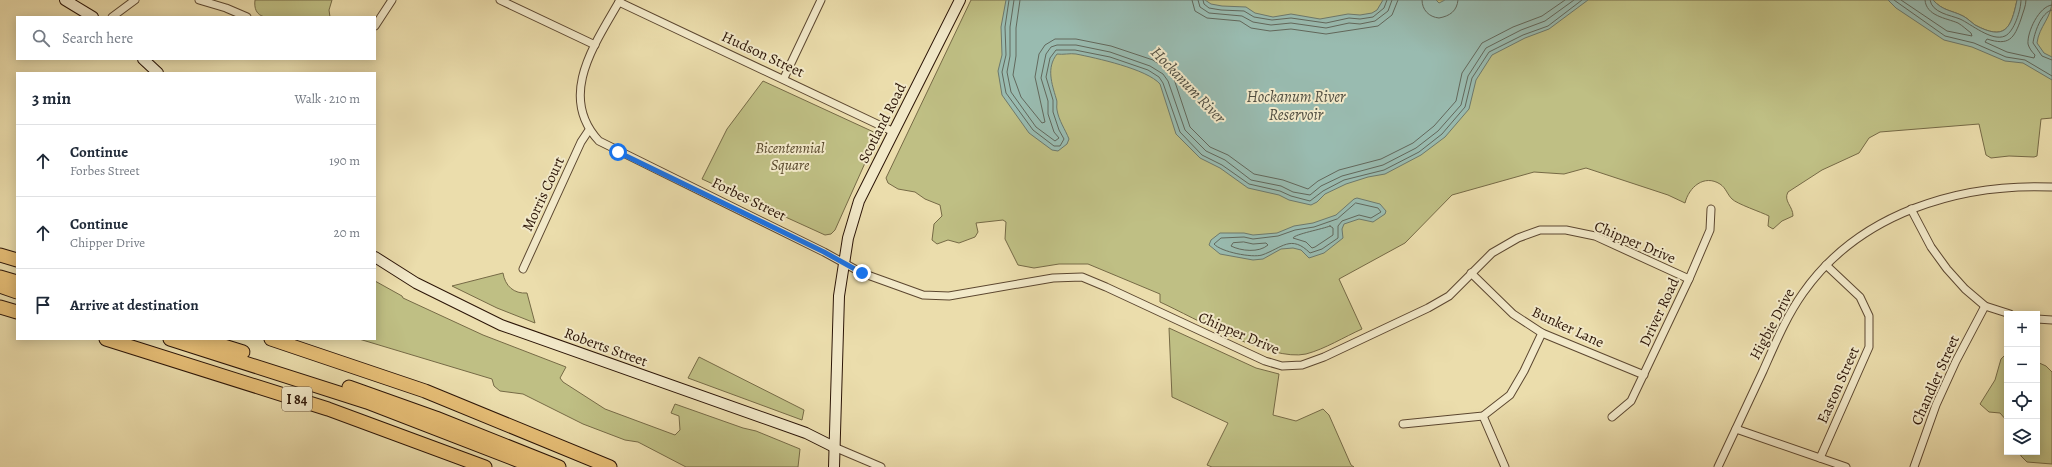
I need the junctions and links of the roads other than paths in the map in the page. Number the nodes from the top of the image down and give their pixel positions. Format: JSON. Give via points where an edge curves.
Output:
{"nodes":[{"id":1,"x":66,"y":0,"type":"edge"},
{"id":2,"x":135,"y":0,"type":"edge"},
{"id":3,"x":199,"y":0,"type":"edge"},
{"id":4,"x":392,"y":0,"type":"edge"},
{"id":5,"x":500,"y":0,"type":"edge"},
{"id":6,"x":821,"y":0,"type":"edge"},
{"id":7,"x":960,"y":0,"type":"edge"},
{"id":8,"x":620,"y":1,"type":"edge"},
{"id":9,"x":91,"y":16,"type":"edge"},
{"id":10,"x":113,"y":16,"type":"edge"},
{"id":11,"x":244,"y":16,"type":"edge"},
{"id":12,"x":376,"y":24,"type":"edge"},
{"id":13,"x":595,"y":45,"type":"junction"},
{"id":14,"x":144,"y":60,"type":"edge"},
{"id":15,"x":157,"y":72,"type":"edge"},
{"id":16,"x":784,"y":78,"type":"junction"},
{"id":17,"x":589,"y":130,"type":"junction"},
{"id":18,"x":894,"y":132,"type":"junction"},
{"id":19,"x":2052,"y":187,"type":"edge"},
{"id":20,"x":1711,"y":209,"type":"dead end"},
{"id":21,"x":1911,"y":209,"type":"junction"},
{"id":22,"x":0,"y":255,"type":"edge"},
{"id":23,"x":376,"y":258,"type":"edge"},
{"id":24,"x":16,"y":260,"type":"edge"},
{"id":25,"x":843,"y":263,"type":"junction"},
{"id":26,"x":1826,"y":265,"type":"junction"},
{"id":27,"x":523,"y":269,"type":"dead end"},
{"id":28,"x":1471,"y":273,"type":"junction"},
{"id":29,"x":0,"y":276,"type":"edge"},
{"id":30,"x":1689,"y":279,"type":"junction"},
{"id":31,"x":16,"y":282,"type":"edge"},
{"id":32,"x":0,"y":286,"type":"edge"},
{"id":33,"x":16,"y":292,"type":"edge"},
{"id":34,"x":0,"y":306,"type":"edge"},
{"id":35,"x":1985,"y":306,"type":"junction"},
{"id":36,"x":16,"y":312,"type":"edge"},
{"id":37,"x":2004,"y":312,"type":"edge"},
{"id":38,"x":2040,"y":319,"type":"edge"},
{"id":39,"x":2052,"y":320,"type":"edge"},
{"id":40,"x":1542,"y":332,"type":"junction"},
{"id":41,"x":109,"y":340,"type":"edge"},
{"id":42,"x":173,"y":340,"type":"edge"},
{"id":43,"x":204,"y":340,"type":"edge"},
{"id":44,"x":274,"y":340,"type":"edge"},
{"id":45,"x":1644,"y":375,"type":"junction"},
{"id":46,"x":1483,"y":416,"type":"junction"},
{"id":47,"x":1612,"y":417,"type":"dead end"},
{"id":48,"x":1403,"y":424,"type":"dead end"},
{"id":49,"x":1736,"y":429,"type":"junction"},
{"id":50,"x":834,"y":447,"type":"junction"},
{"id":51,"x":1820,"y":458,"type":"junction"},
{"id":52,"x":485,"y":467,"type":"edge"},
{"id":53,"x":535,"y":467,"type":"edge"},
{"id":54,"x":558,"y":467,"type":"edge"},
{"id":55,"x":610,"y":467,"type":"edge"},
{"id":56,"x":834,"y":467,"type":"edge"},
{"id":57,"x":881,"y":467,"type":"edge"},
{"id":58,"x":1505,"y":467,"type":"edge"},
{"id":59,"x":1718,"y":467,"type":"edge"},
{"id":60,"x":1846,"y":467,"type":"edge"},
{"id":61,"x":1914,"y":467,"type":"edge"}],
"edges":[{"from":1,"to":9,"type":"main road"},
{"from":2,"to":10,"type":"street"},
{"from":3,"to":11,"type":"street"},
{"from":4,"to":12,"type":"street"},
{"from":5,"to":13,"type":"street"},
{"from":6,"to":16,"type":"street"},
{"from":7,"to":18,"type":"main road","name":"Scotland Road"},
{"from":8,"to":13,"type":"street","name":"Forbes Street"},
{"from":8,"to":16,"type":"street","name":"Hudson Street"},
{"from":13,"to":17,"type":"street","name":"Forbes Street","via":[[580,82],[579,100],[582,116]]},
{"from":14,"to":15,"type":"main road"},
{"from":16,"to":18,"type":"street","name":"Hudson Street"},
{"from":17,"to":25,"type":"street","name":"Forbes Street","via":[[599,141],[618,152]]},
{"from":17,"to":27,"type":"street","name":"Morris Court","via":[[581,142]]},
{"from":18,"to":25,"type":"main road","name":"Scotland Road","via":[[859,201]]},
{"from":19,"to":21,"type":"street","name":"Higbie Drive","via":[[1994,189],[1959,194]]},
{"from":20,"to":30,"type":"street","name":"Driver Road","via":[[1710,230]]},
{"from":21,"to":26,"type":"street","name":"Higbie Drive","via":[[1870,229]]},
{"from":21,"to":35,"type":"street","via":[[1947,269]]},
{"from":22,"to":24,"type":"highway"},
{"from":23,"to":50,"type":"main road","name":"Roberts Street","via":[[416,283],[500,325],[806,434]]},
{"from":25,"to":28,"type":"street","name":"Chipper Drive","via":[[862,273],[923,295],[949,296],[1053,278],[1082,277],[1265,361],[1282,366],[1302,365],[1324,357],[1428,308],[1449,296]]},
{"from":25,"to":50,"type":"main road","via":[[839,296]]},
{"from":26,"to":49,"type":"street","name":"Higbie Drive","via":[[1803,292],[1787,319]]},
{"from":26,"to":51,"type":"street","name":"Easton Street","via":[[1860,297],[1868,316],[1869,347]]},
{"from":28,"to":30,"type":"street","name":"Chipper Drive","via":[[1492,253],[1518,238],[1540,230],[1566,230],[1595,236]]},
{"from":28,"to":40,"type":"street","name":"Bunker Lane","via":[[1512,314]]},
{"from":29,"to":31,"type":"highway"},
{"from":30,"to":45,"type":"street","name":"Driver Road"},
{"from":32,"to":33,"type":"highway"},
{"from":34,"to":36,"type":"highway"},
{"from":35,"to":37,"type":"street"},
{"from":35,"to":61,"type":"street","name":"Chandler Street","via":[[1950,373]]},
{"from":38,"to":39,"type":"street"},
{"from":40,"to":45,"type":"street","name":"Bunker Lane"},
{"from":40,"to":46,"type":"street","via":[[1510,394]]},
{"from":41,"to":52,"type":"highway","number":"I 84","via":[[333,410]]},
{"from":42,"to":53,"type":"highway","via":[[367,402]]},
{"from":43,"to":54,"type":"highway","via":[[392,401]]},
{"from":44,"to":55,"type":"highway","via":[[425,391]]},
{"from":45,"to":47,"type":"street","name":"Driver Road","via":[[1631,401]]},
{"from":46,"to":48,"type":"street"},
{"from":46,"to":58,"type":"street"},
{"from":49,"to":51,"type":"street"},
{"from":49,"to":59,"type":"street","name":"Higbie Drive"},
{"from":50,"to":56,"type":"main road"},
{"from":50,"to":57,"type":"street"},
{"from":51,"to":60,"type":"street"}]}
